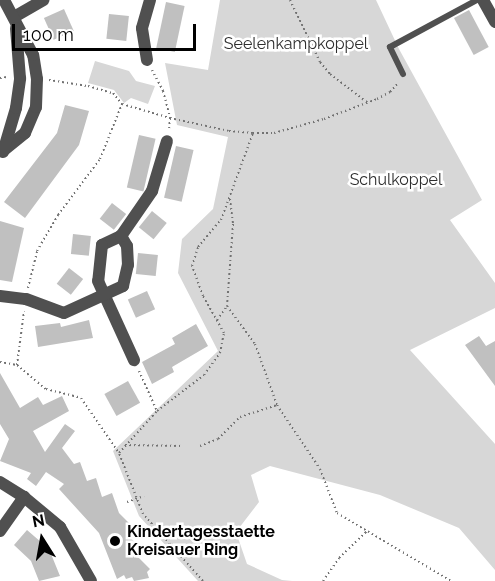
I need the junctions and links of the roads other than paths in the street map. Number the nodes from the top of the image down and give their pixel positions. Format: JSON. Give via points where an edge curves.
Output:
{"nodes":[{"id":1,"x":4,"y":0,"type":"edge"},
{"id":2,"x":44,"y":0,"type":"edge"},
{"id":3,"x":150,"y":0,"type":"edge"},
{"id":4,"x":477,"y":0,"type":"edge"},
{"id":5,"x":483,"y":0,"type":"edge"},
{"id":6,"x":14,"y":17,"type":"junction"},
{"id":7,"x":495,"y":22,"type":"edge"},
{"id":8,"x":147,"y":60,"type":"road end"},
{"id":9,"x":403,"y":74,"type":"road end"},
{"id":10,"x":167,"y":141,"type":"road end"},
{"id":11,"x":2,"y":154,"type":"edge"},
{"id":12,"x":121,"y":236,"type":"junction"},
{"id":13,"x":105,"y":294,"type":"junction"},
{"id":14,"x":0,"y":296,"type":"edge"},
{"id":15,"x":134,"y":360,"type":"road end"},
{"id":16,"x":0,"y":482,"type":"edge"},
{"id":17,"x":24,"y":497,"type":"junction"},
{"id":18,"x":0,"y":531,"type":"edge"},
{"id":19,"x":83,"y":576,"type":"edge"},
{"id":20,"x":91,"y":581,"type":"edge"}],
"edges":[{"from":1,"to":6,"type":"street"},
{"from":2,"to":6,"type":"street"},
{"from":3,"to":8,"type":"street","via":[[142,28]]},
{"from":4,"to":9,"type":"lane","via":[[390,46]]},
{"from":5,"to":7,"type":"street"},
{"from":6,"to":11,"type":"street","via":[[20,78],[16,108]]},
{"from":6,"to":11,"type":"street","via":[[33,55],[36,106],[25,133]]},
{"from":10,"to":12,"type":"street","via":[[152,192]]},
{"from":12,"to":13,"type":"street","via":[[127,246],[128,265],[123,286]]},
{"from":12,"to":13,"type":"street","via":[[102,245],[98,281]]},
{"from":13,"to":14,"type":"street","via":[[64,313],[26,299]]},
{"from":13,"to":15,"type":"street"},
{"from":16,"to":17,"type":"street"},
{"from":17,"to":18,"type":"street"},
{"from":17,"to":19,"type":"street","via":[[60,527]]},
{"from":19,"to":20,"type":"street"}]}
